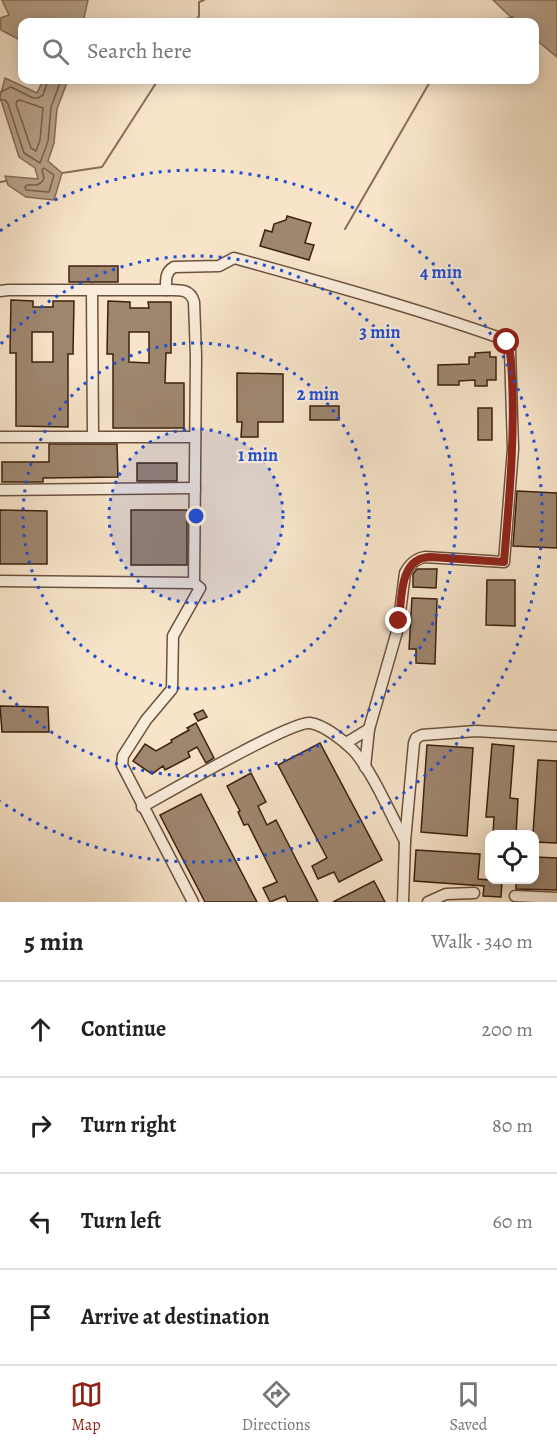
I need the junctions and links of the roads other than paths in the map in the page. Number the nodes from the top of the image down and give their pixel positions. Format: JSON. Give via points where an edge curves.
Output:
{"nodes":[{"id":1,"x":92,"y":290,"type":"junction"},
{"id":2,"x":166,"y":290,"type":"junction"},
{"id":3,"x":0,"y":291,"type":"edge"},
{"id":4,"x":0,"y":437,"type":"edge"},
{"id":5,"x":93,"y":437,"type":"junction"},
{"id":6,"x":195,"y":437,"type":"junction"},
{"id":7,"x":195,"y":488,"type":"junction"},
{"id":8,"x":0,"y":490,"type":"edge"},
{"id":9,"x":0,"y":581,"type":"edge"},
{"id":10,"x":194,"y":583,"type":"junction"},
{"id":11,"x":369,"y":729,"type":"junction"},
{"id":12,"x":557,"y":736,"type":"edge"},
{"id":13,"x":346,"y":743,"type":"junction"},
{"id":14,"x":366,"y":767,"type":"junction"},
{"id":15,"x":142,"y":807,"type":"junction"},
{"id":16,"x":405,"y":841,"type":"junction"},
{"id":17,"x":474,"y":893,"type":"dead end"},
{"id":18,"x":515,"y":896,"type":"dead end"},
{"id":19,"x":557,"y":898,"type":"edge"},
{"id":20,"x":193,"y":902,"type":"edge"},
{"id":21,"x":403,"y":902,"type":"edge"},
{"id":22,"x":428,"y":902,"type":"edge"}],
"edges":[{"from":1,"to":2,"type":"lane"},
{"from":1,"to":3,"type":"lane"},
{"from":1,"to":5,"type":"lane"},
{"from":2,"to":6,"type":"lane","via":[[188,292],[194,300]]},
{"from":2,"to":11,"type":"lane","via":[[166,275],[174,267],[219,266],[234,258],[417,310],[503,339],[508,345],[513,449],[504,562],[425,557],[408,568],[398,628]]},
{"from":4,"to":5,"type":"lane"},
{"from":5,"to":6,"type":"lane"},
{"from":6,"to":7,"type":"lane"},
{"from":7,"to":8,"type":"lane"},
{"from":7,"to":10,"type":"lane"},
{"from":9,"to":10,"type":"lane"},
{"from":10,"to":15,"type":"lane","via":[[200,588],[173,636],[172,689],[146,720],[122,761]]},
{"from":11,"to":13,"type":"lane"},
{"from":11,"to":14,"type":"lane"},
{"from":12,"to":16,"type":"lane","via":[[476,732],[418,736],[414,743]]},
{"from":13,"to":14,"type":"lane"},
{"from":13,"to":15,"type":"lane","via":[[318,725],[299,725]]},
{"from":14,"to":16,"type":"lane"},
{"from":15,"to":20,"type":"lane"},
{"from":16,"to":21,"type":"lane"},
{"from":17,"to":22,"type":"lane","via":[[446,894]]},
{"from":18,"to":19,"type":"lane"}]}
